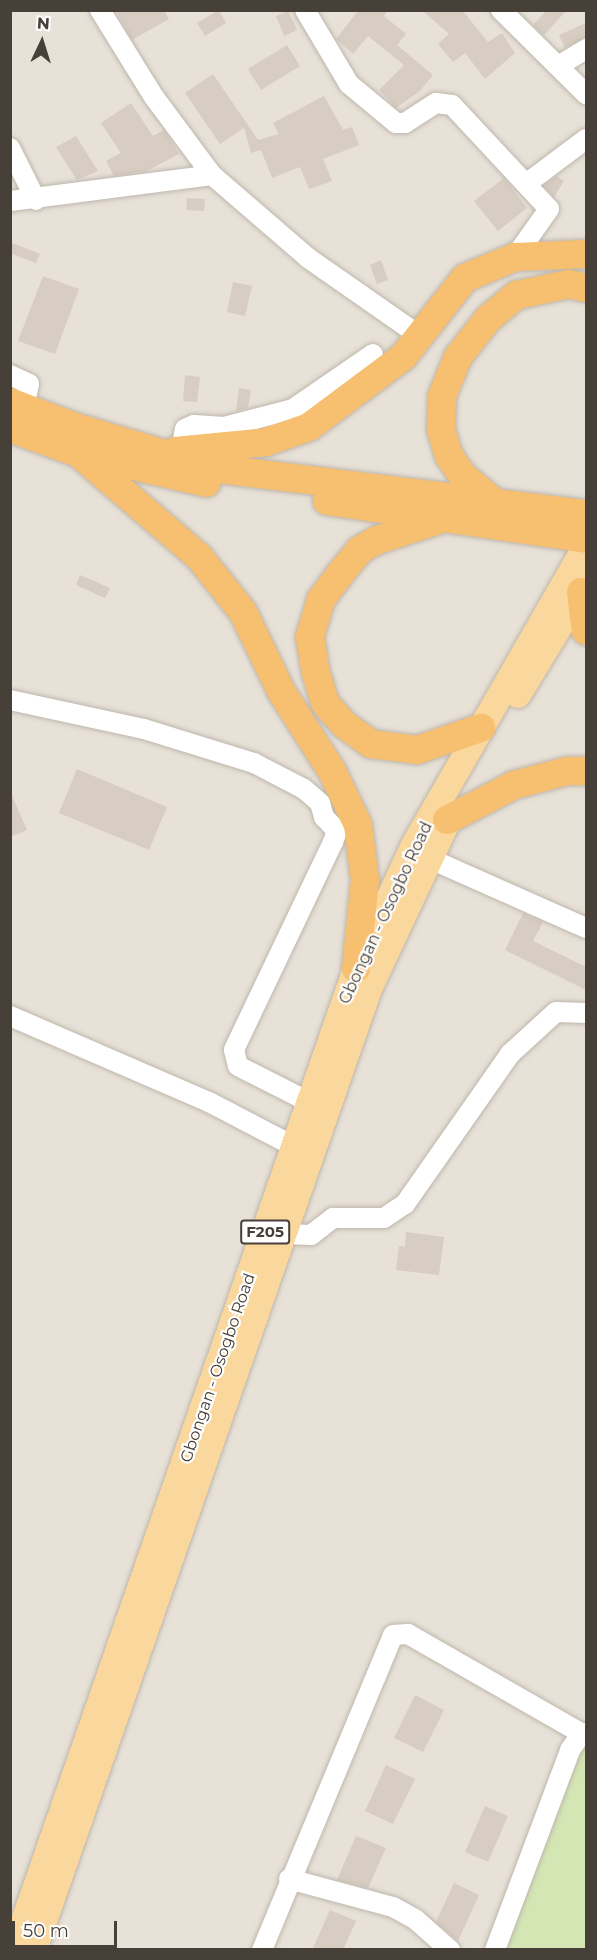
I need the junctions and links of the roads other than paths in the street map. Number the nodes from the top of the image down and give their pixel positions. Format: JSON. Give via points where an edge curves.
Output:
{"nodes":[{"id":1,"x":100,"y":10,"type":"edge"},
{"id":2,"x":305,"y":10,"type":"edge"},
{"id":3,"x":501,"y":10,"type":"edge"},
{"id":4,"x":586,"y":49,"type":"edge"},
{"id":5,"x":558,"y":66,"type":"junction"},
{"id":6,"x":586,"y":94,"type":"edge"},
{"id":7,"x":586,"y":139,"type":"edge"},
{"id":8,"x":10,"y":148,"type":"edge"},
{"id":9,"x":212,"y":175,"type":"junction"},
{"id":10,"x":526,"y":184,"type":"junction"},
{"id":11,"x":36,"y":200,"type":"junction"},
{"id":12,"x":10,"y":201,"type":"edge"},
{"id":13,"x":586,"y":254,"type":"edge"},
{"id":14,"x":515,"y":257,"type":"junction"},
{"id":15,"x":586,"y":288,"type":"edge"},
{"id":16,"x":420,"y":336,"type":"junction"},
{"id":17,"x":373,"y":354,"type":"dead end"},
{"id":18,"x":10,"y":375,"type":"edge"},
{"id":19,"x":15,"y":413,"type":"edge"},
{"id":20,"x":169,"y":451,"type":"junction"},
{"id":21,"x":78,"y":453,"type":"junction"},
{"id":22,"x":494,"y":502,"type":"junction"},
{"id":23,"x":443,"y":519,"type":"junction"},
{"id":24,"x":584,"y":530,"type":"edge"},
{"id":25,"x":584,"y":587,"type":"edge"},
{"id":26,"x":586,"y":631,"type":"edge"},
{"id":27,"x":10,"y":700,"type":"edge"},
{"id":28,"x":481,"y":728,"type":"junction"},
{"id":29,"x":586,"y":771,"type":"edge"},
{"id":30,"x":447,"y":820,"type":"junction"},
{"id":31,"x":428,"y":858,"type":"junction"},
{"id":32,"x":586,"y":928,"type":"edge"},
{"id":33,"x":356,"y":969,"type":"junction"},
{"id":34,"x":586,"y":1014,"type":"edge"},
{"id":35,"x":10,"y":1016,"type":"edge"},
{"id":36,"x":309,"y":1102,"type":"junction"},
{"id":37,"x":293,"y":1146,"type":"junction"},
{"id":38,"x":285,"y":1234,"type":"junction"},
{"id":39,"x":584,"y":1735,"type":"edge"},
{"id":40,"x":289,"y":1879,"type":"junction"},
{"id":41,"x":14,"y":1950,"type":"edge"},
{"id":42,"x":34,"y":1950,"type":"edge"},
{"id":43,"x":262,"y":1950,"type":"edge"},
{"id":44,"x":450,"y":1950,"type":"edge"},
{"id":45,"x":495,"y":1950,"type":"edge"}],
"edges":[{"from":1,"to":9,"type":"street","via":[[154,97]]},
{"from":2,"to":10,"type":"street","via":[[350,84],[396,123],[405,123],[436,103],[452,105]]},
{"from":3,"to":5,"type":"street"},
{"from":4,"to":5,"type":"street"},
{"from":5,"to":6,"type":"street"},
{"from":7,"to":10,"type":"street"},
{"from":8,"to":11,"type":"street"},
{"from":9,"to":11,"type":"street"},
{"from":9,"to":16,"type":"street","via":[[308,258]]},
{"from":10,"to":14,"type":"street","via":[[549,209]]},
{"from":11,"to":12,"type":"street"},
{"from":13,"to":14,"type":"highway"},
{"from":14,"to":16,"type":"highway","via":[[465,278]]},
{"from":15,"to":22,"type":"highway","via":[[569,284],[517,295],[488,319],[458,357],[442,396],[441,429],[449,456],[462,476]]},
{"from":16,"to":20,"type":"highway","via":[[403,357],[309,427],[266,442]]},
{"from":17,"to":20,"type":"street","via":[[293,409],[224,427],[194,425],[185,429]]},
{"from":18,"to":19,"type":"street","via":[[30,384]]},
{"from":19,"to":20,"type":"highway"},
{"from":19,"to":21,"type":"highway"},
{"from":20,"to":22,"type":"highway","via":[[211,468]]},
{"from":21,"to":23,"type":"highway","via":[[196,482]]},
{"from":21,"to":33,"type":"highway","via":[[200,558],[243,612],[281,691],[332,771],[358,825],[365,880]]},
{"from":22,"to":24,"type":"highway"},
{"from":23,"to":24,"type":"highway"},
{"from":23,"to":28,"type":"highway","via":[[377,540],[354,558],[321,600],[310,637],[316,673],[325,703],[345,725],[371,744],[417,750]]},
{"from":24,"to":28,"type":"main road","name":"Gbongan - Osogbo Road","number":"F205"},
{"from":25,"to":26,"type":"highway"},
{"from":25,"to":30,"type":"main road","name":"Gbongan - Osogbo Road","number":"F205"},
{"from":27,"to":36,"type":"street","via":[[144,729],[222,753],[282,776],[320,804],[324,817],[337,831],[234,1050],[238,1066]]},
{"from":28,"to":33,"type":"main road","name":"Gbongan - Osogbo Road","number":"F205","via":[[414,844]]},
{"from":29,"to":30,"type":"highway","via":[[567,771],[514,785]]},
{"from":30,"to":31,"type":"main road","name":"Gbongan - Osogbo Road","number":"F205"},
{"from":31,"to":32,"type":"street"},
{"from":31,"to":38,"type":"main road","name":"Gbongan - Osogbo Road","number":"F205","via":[[369,989]]},
{"from":33,"to":36,"type":"main road","name":"Gbongan - Osogbo Road","number":"F205"},
{"from":34,"to":38,"type":"street","via":[[556,1012],[510,1054],[405,1204],[384,1218],[333,1218],[312,1235]]},
{"from":35,"to":37,"type":"street","via":[[209,1102]]},
{"from":36,"to":37,"type":"main road","name":"Gbongan - Osogbo Road","number":"F205"},
{"from":37,"to":41,"type":"main road","name":"Gbongan - Osogbo Road","number":"F205"},
{"from":38,"to":42,"type":"main road","name":"Gbongan - Osogbo Road","number":"F205"},
{"from":39,"to":40,"type":"street","via":[[408,1634],[393,1635]]},
{"from":39,"to":45,"type":"street","via":[[570,1749]]},
{"from":40,"to":43,"type":"street"},
{"from":40,"to":44,"type":"street","via":[[393,1907],[415,1919]]}]}
